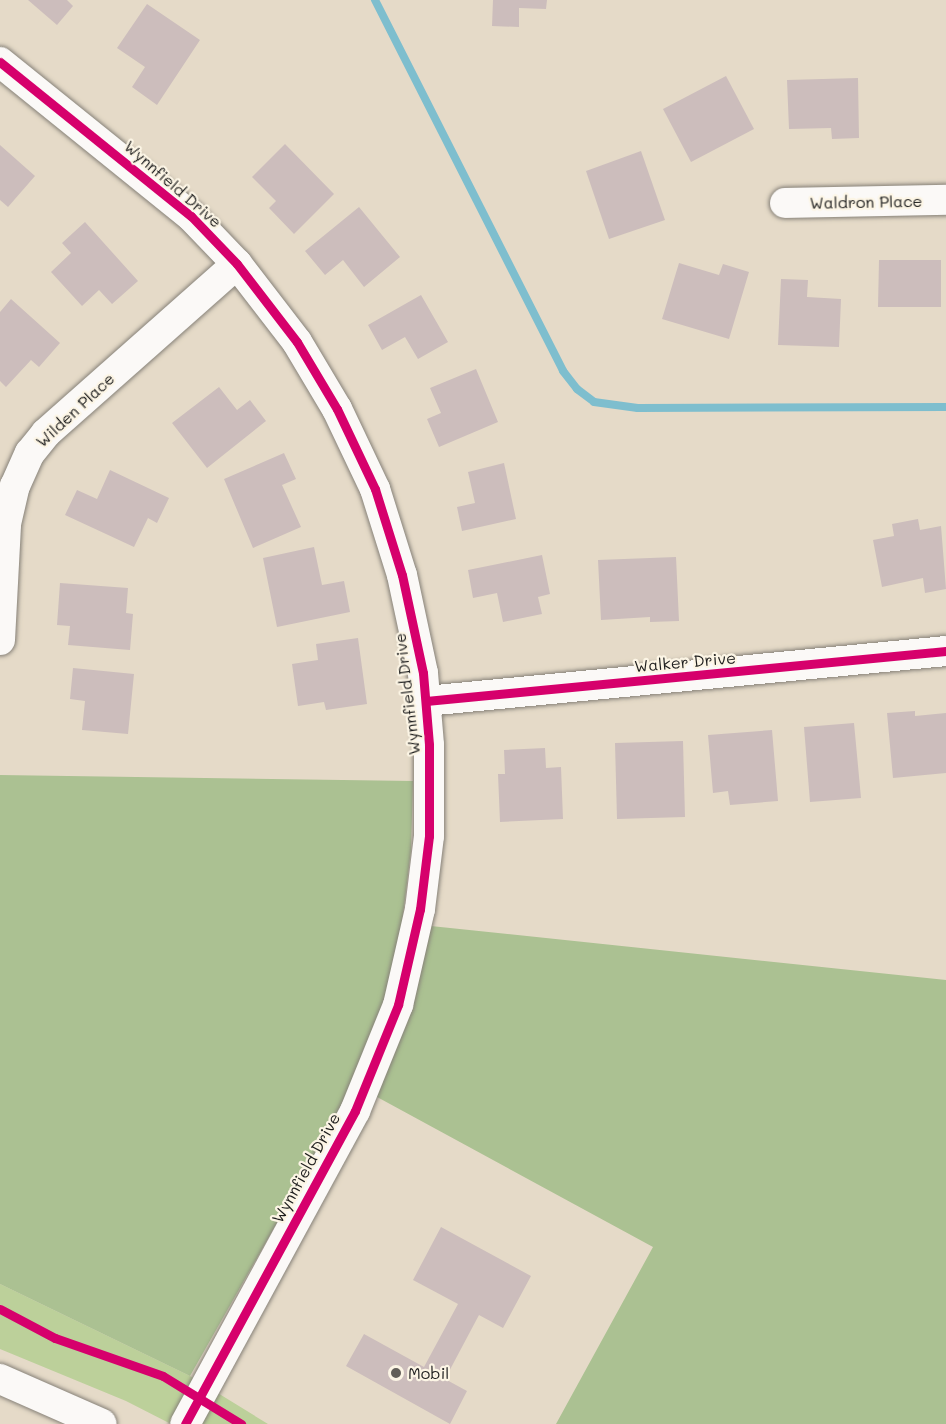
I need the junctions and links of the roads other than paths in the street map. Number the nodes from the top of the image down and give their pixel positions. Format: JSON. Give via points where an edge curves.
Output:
{"nodes":[{"id":1,"x":0,"y":62,"type":"edge"},
{"id":2,"x":946,"y":200,"type":"edge"},
{"id":3,"x":785,"y":203,"type":"dead end"},
{"id":4,"x":237,"y":264,"type":"junction"},
{"id":5,"x":0,"y":640,"type":"edge"},
{"id":6,"x":946,"y":651,"type":"edge"},
{"id":7,"x":426,"y":701,"type":"junction"},
{"id":8,"x":0,"y":1379,"type":"edge"},
{"id":9,"x":102,"y":1424,"type":"edge"},
{"id":10,"x":185,"y":1424,"type":"edge"}],
"edges":[{"from":1,"to":4,"type":"street","name":"Wynnfield Drive","via":[[155,185]]},
{"from":2,"to":3,"type":"street","name":"Waldron Place"},
{"from":4,"to":5,"type":"street","name":"Wilden Place","via":[[46,433],[30,453],[15,486],[6,524]]},
{"from":4,"to":7,"type":"street","name":"Wynnfield Drive","via":[[310,362],[364,463],[402,575]]},
{"from":6,"to":7,"type":"street","name":"Walker Drive"},
{"from":7,"to":10,"type":"street","name":"Wynnfield Drive","via":[[430,778],[427,861],[415,934],[390,1028],[355,1111]]},
{"from":8,"to":9,"type":"street"}]}
